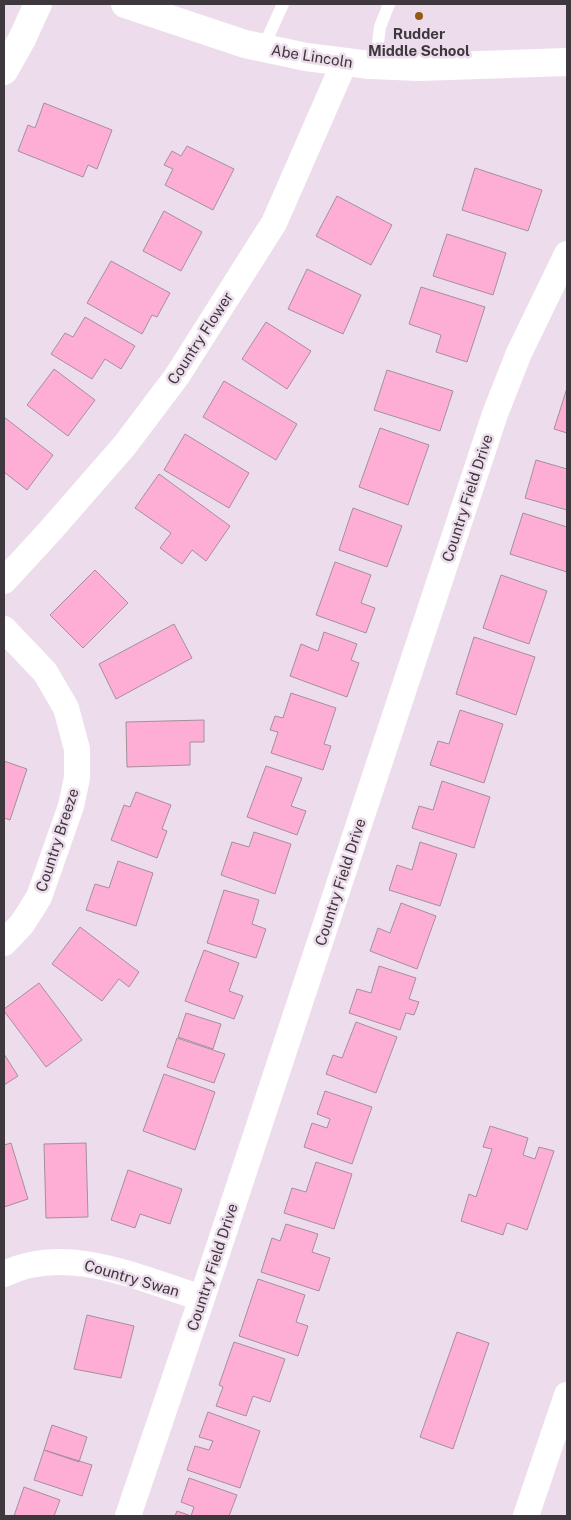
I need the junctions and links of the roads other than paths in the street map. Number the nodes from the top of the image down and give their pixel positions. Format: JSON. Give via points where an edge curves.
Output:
{"nodes":[{"id":1,"x":38,"y":4,"type":"edge"},
{"id":2,"x":125,"y":4,"type":"edge"},
{"id":3,"x":283,"y":4,"type":"edge"},
{"id":4,"x":389,"y":4,"type":"edge"},
{"id":5,"x":262,"y":48,"type":"junction"},
{"id":6,"x":345,"y":61,"type":"junction"},
{"id":7,"x":567,"y":62,"type":"edge"},
{"id":8,"x":375,"y":65,"type":"junction"},
{"id":9,"x":4,"y":71,"type":"edge"},
{"id":10,"x":567,"y":254,"type":"edge"},
{"id":11,"x":4,"y":581,"type":"edge"},
{"id":12,"x":4,"y":628,"type":"edge"},
{"id":13,"x":4,"y":943,"type":"edge"},
{"id":14,"x":4,"y":1274,"type":"edge"},
{"id":15,"x":202,"y":1298,"type":"junction"},
{"id":16,"x":567,"y":1395,"type":"edge"},
{"id":17,"x":128,"y":1516,"type":"edge"},
{"id":18,"x":526,"y":1516,"type":"edge"}],
"edges":[{"from":1,"to":9,"type":"street"},
{"from":2,"to":5,"type":"street","name":"Abe Lincoln"},
{"from":3,"to":5,"type":"lane"},
{"from":4,"to":8,"type":"lane","via":[[380,27]]},
{"from":5,"to":6,"type":"street","name":"Abe Lincoln"},
{"from":6,"to":8,"type":"street","name":"Abe Lincoln"},
{"from":6,"to":11,"type":"street","name":"Country Flower","via":[[274,223],[177,376],[125,445]]},
{"from":7,"to":8,"type":"street","name":"Abe Lincoln","via":[[418,67]]},
{"from":10,"to":15,"type":"street","name":"Country Field Drive","via":[[519,353],[495,414]]},
{"from":12,"to":13,"type":"street","name":"Country Breeze","via":[[45,672],[66,708],[77,749],[77,778],[71,806],[39,897],[22,924]]},
{"from":14,"to":15,"type":"street","name":"Country Swan","via":[[37,1263],[88,1264]]},
{"from":15,"to":17,"type":"street","name":"Country Field Drive"},
{"from":16,"to":18,"type":"street"}]}
